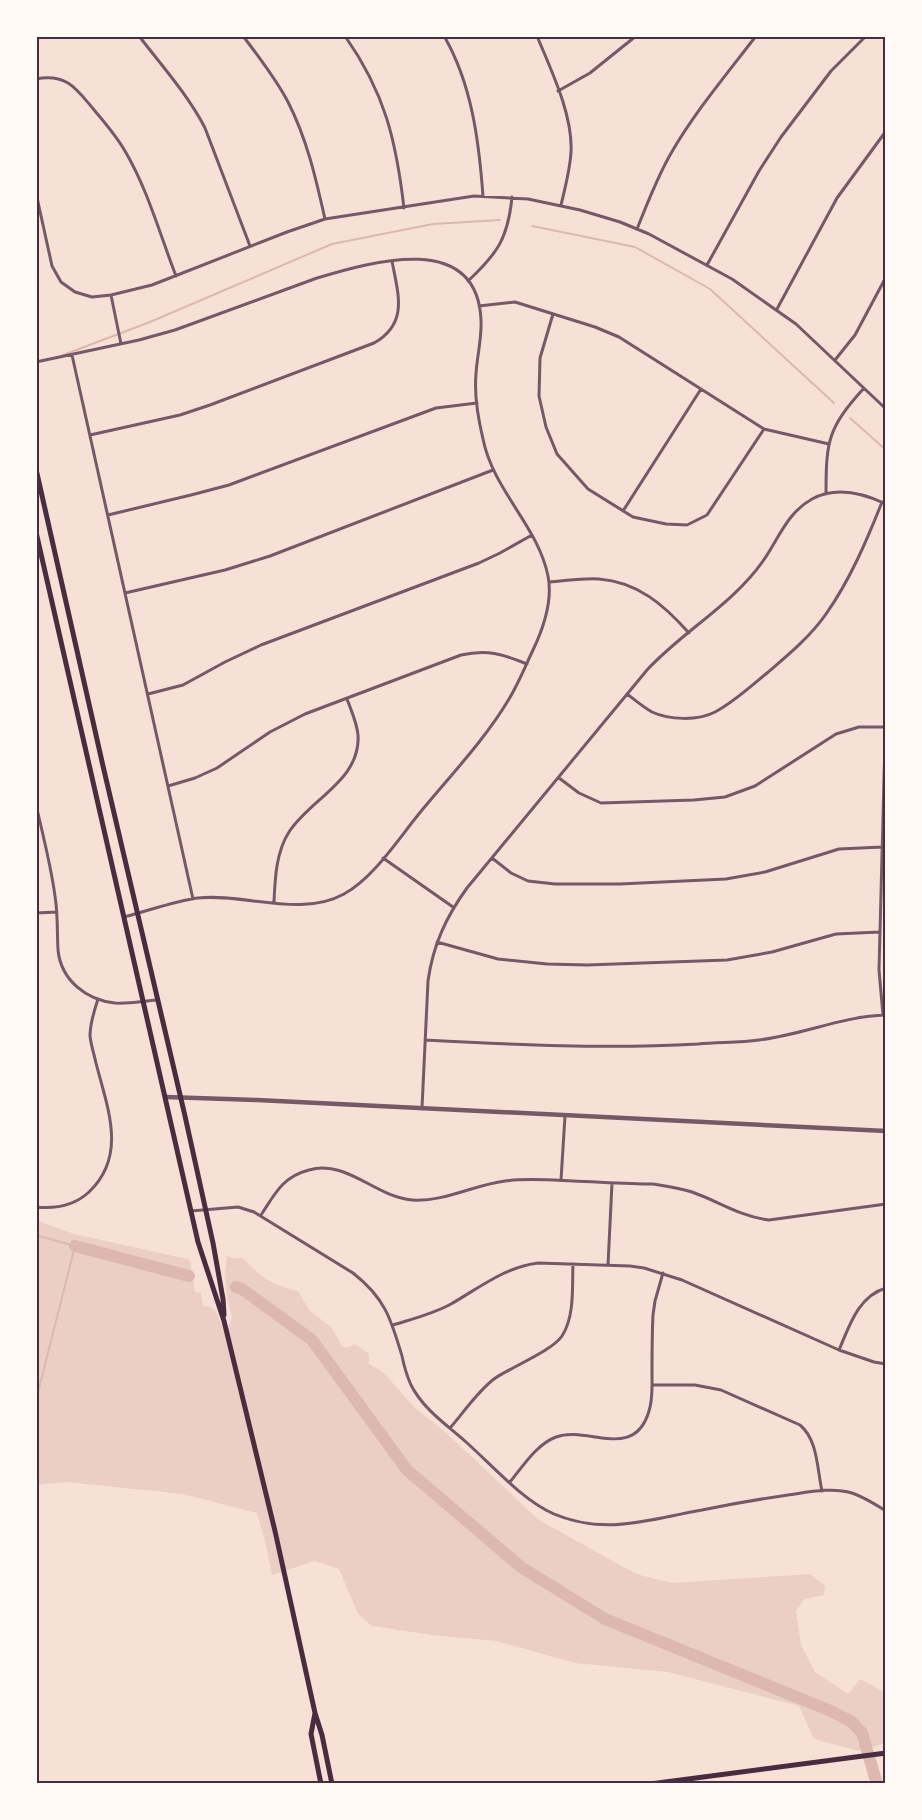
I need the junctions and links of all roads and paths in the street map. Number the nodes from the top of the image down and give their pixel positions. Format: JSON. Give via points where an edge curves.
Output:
{"nodes":[{"id":1,"x":139,"y":36,"type":"edge"},
{"id":2,"x":243,"y":36,"type":"edge"},
{"id":3,"x":345,"y":36,"type":"edge"},
{"id":4,"x":444,"y":36,"type":"edge"},
{"id":5,"x":537,"y":36,"type":"edge"},
{"id":6,"x":636,"y":36,"type":"edge"},
{"id":7,"x":756,"y":36,"type":"edge"},
{"id":8,"x":866,"y":36,"type":"edge"},
{"id":9,"x":36,"y":79,"type":"edge"},
{"id":10,"x":558,"y":92,"type":"junction"},
{"id":11,"x":886,"y":131,"type":"edge"},
{"id":12,"x":36,"y":193,"type":"edge"},
{"id":13,"x":483,"y":196,"type":"junction"},
{"id":14,"x":512,"y":197,"type":"junction"},
{"id":15,"x":561,"y":206,"type":"junction"},
{"id":16,"x":404,"y":208,"type":"junction"},
{"id":17,"x":325,"y":219,"type":"junction"},
{"id":18,"x":637,"y":229,"type":"junction"},
{"id":19,"x":250,"y":246,"type":"junction"},
{"id":20,"x":392,"y":261,"type":"junction"},
{"id":21,"x":707,"y":264,"type":"junction"},
{"id":22,"x":176,"y":276,"type":"junction"},
{"id":23,"x":886,"y":277,"type":"edge"},
{"id":24,"x":468,"y":281,"type":"junction"},
{"id":25,"x":111,"y":295,"type":"junction"},
{"id":26,"x":479,"y":306,"type":"junction"},
{"id":27,"x":776,"y":309,"type":"junction"},
{"id":28,"x":553,"y":314,"type":"junction"},
{"id":29,"x":121,"y":344,"type":"junction"},
{"id":30,"x":72,"y":355,"type":"junction"},
{"id":31,"x":835,"y":360,"type":"junction"},
{"id":32,"x":36,"y":362,"type":"edge"},
{"id":33,"x":864,"y":388,"type":"junction"},
{"id":34,"x":701,"y":389,"type":"junction"},
{"id":35,"x":477,"y":403,"type":"junction"},
{"id":36,"x":886,"y":410,"type":"edge"},
{"id":37,"x":764,"y":429,"type":"junction"},
{"id":38,"x":90,"y":434,"type":"junction"},
{"id":39,"x":829,"y":444,"type":"junction"},
{"id":40,"x":36,"y":469,"type":"edge"},
{"id":41,"x":493,"y":470,"type":"junction"},
{"id":42,"x":37,"y":475,"type":"edge"},
{"id":43,"x":826,"y":494,"type":"junction"},
{"id":44,"x":884,"y":503,"type":"edge"},
{"id":45,"x":623,"y":511,"type":"junction"},
{"id":46,"x":108,"y":515,"type":"junction"},
{"id":47,"x":36,"y":532,"type":"edge"},
{"id":48,"x":532,"y":535,"type":"junction"},
{"id":49,"x":548,"y":582,"type":"junction"},
{"id":50,"x":125,"y":594,"type":"junction"},
{"id":51,"x":689,"y":633,"type":"junction"},
{"id":52,"x":527,"y":664,"type":"junction"},
{"id":53,"x":147,"y":694,"type":"junction"},
{"id":54,"x":627,"y":694,"type":"junction"},
{"id":55,"x":347,"y":699,"type":"junction"},
{"id":56,"x":886,"y":703,"type":"edge"},
{"id":57,"x":885,"y":727,"type":"edge"},
{"id":58,"x":558,"y":778,"type":"junction"},
{"id":59,"x":168,"y":786,"type":"junction"},
{"id":60,"x":36,"y":807,"type":"edge"},
{"id":61,"x":882,"y":847,"type":"junction"},
{"id":62,"x":383,"y":858,"type":"junction"},
{"id":63,"x":492,"y":858,"type":"junction"},
{"id":64,"x":194,"y":899,"type":"junction"},
{"id":65,"x":274,"y":902,"type":"junction"},
{"id":66,"x":453,"y":907,"type":"junction"},
{"id":67,"x":57,"y":912,"type":"junction"},
{"id":68,"x":36,"y":914,"type":"edge"},
{"id":69,"x":137,"y":914,"type":"junction"},
{"id":70,"x":124,"y":917,"type":"junction"},
{"id":71,"x":880,"y":932,"type":"junction"},
{"id":72,"x":436,"y":942,"type":"junction"},
{"id":73,"x":98,"y":999,"type":"junction"},
{"id":74,"x":157,"y":1000,"type":"junction"},
{"id":75,"x":143,"y":1001,"type":"junction"},
{"id":76,"x":884,"y":1015,"type":"edge"},
{"id":77,"x":425,"y":1040,"type":"junction"},
{"id":78,"x":166,"y":1098,"type":"junction"},
{"id":79,"x":180,"y":1098,"type":"junction"},
{"id":80,"x":422,"y":1109,"type":"junction"},
{"id":81,"x":566,"y":1116,"type":"junction"},
{"id":82,"x":886,"y":1131,"type":"edge"},
{"id":83,"x":561,"y":1180,"type":"junction"},
{"id":84,"x":612,"y":1183,"type":"junction"},
{"id":85,"x":886,"y":1204,"type":"edge"},
{"id":86,"x":36,"y":1207,"type":"edge"},
{"id":87,"x":205,"y":1209,"type":"junction"},
{"id":88,"x":191,"y":1211,"type":"junction"},
{"id":89,"x":261,"y":1215,"type":"junction"},
{"id":90,"x":573,"y":1264,"type":"junction"},
{"id":91,"x":608,"y":1265,"type":"junction"},
{"id":92,"x":663,"y":1273,"type":"junction"},
{"id":93,"x":886,"y":1288,"type":"edge"},
{"id":94,"x":224,"y":1321,"type":"junction"},
{"id":95,"x":392,"y":1325,"type":"junction"},
{"id":96,"x":839,"y":1350,"type":"junction"},
{"id":97,"x":886,"y":1364,"type":"edge"},
{"id":98,"x":652,"y":1385,"type":"junction"},
{"id":99,"x":450,"y":1428,"type":"junction"},
{"id":100,"x":510,"y":1482,"type":"junction"},
{"id":101,"x":822,"y":1491,"type":"junction"},
{"id":102,"x":886,"y":1511,"type":"edge"},
{"id":103,"x":315,"y":1713,"type":"junction"},
{"id":104,"x":886,"y":1753,"type":"edge"},
{"id":105,"x":321,"y":1784,"type":"edge"},
{"id":106,"x":332,"y":1784,"type":"edge"},
{"id":107,"x":650,"y":1784,"type":"edge"}],
"edges":[{"from":1,"to":19,"type":"street","via":[[199,115]]},
{"from":2,"to":17,"type":"street","via":[[279,85],[296,118],[309,154]]},
{"from":3,"to":16,"type":"street","via":[[364,63],[386,112],[396,151]]},
{"from":4,"to":13,"type":"street","via":[[460,71],[468,100]]},
{"from":5,"to":10,"type":"street"},
{"from":6,"to":10,"type":"street","via":[[590,73]]},
{"from":7,"to":18,"type":"street","via":[[671,154]]},
{"from":8,"to":21,"type":"street","via":[[831,71],[781,137]]},
{"from":9,"to":22,"type":"street","via":[[54,77],[71,84],[112,132],[139,178]]},
{"from":10,"to":15,"type":"street","via":[[568,122],[571,150]]},
{"from":11,"to":27,"type":"street","via":[[837,198]]},
{"from":12,"to":25,"type":"street","via":[[52,266],[61,282],[83,295]]},
{"from":13,"to":14,"type":"street"},
{"from":13,"to":16,"type":"street"},
{"from":14,"to":15,"type":"street"},
{"from":14,"to":24,"type":"street","via":[[507,230],[501,244],[492,258]]},
{"from":15,"to":18,"type":"street","via":[[600,215]]},
{"from":16,"to":17,"type":"street"},
{"from":17,"to":19,"type":"street"},
{"from":18,"to":21,"type":"street"},
{"from":19,"to":22,"type":"street"},
{"from":20,"to":24,"type":"street","via":[[422,258],[438,261]]},
{"from":20,"to":29,"type":"street","via":[[317,278],[202,321]]},
{"from":20,"to":38,"type":"street","via":[[398,316],[388,334],[374,343],[180,415]]},
{"from":21,"to":27,"type":"street"},
{"from":22,"to":25,"type":"street"},
{"from":23,"to":31,"type":"street","via":[[854,335]]},
{"from":24,"to":26,"type":"street","via":[[474,288]]},
{"from":25,"to":29,"type":"street"},
{"from":26,"to":28,"type":"street","via":[[515,302]]},
{"from":26,"to":35,"type":"street","via":[[481,327],[475,377]]},
{"from":27,"to":31,"type":"street"},
{"from":28,"to":34,"type":"street","via":[[619,337]]},
{"from":28,"to":45,"type":"street","via":[[540,358],[539,396],[546,427],[557,454],[588,489]]},
{"from":29,"to":30,"type":"street"},
{"from":30,"to":32,"type":"street"},
{"from":30,"to":38,"type":"street"},
{"from":31,"to":33,"type":"street"},
{"from":33,"to":36,"type":"street"},
{"from":33,"to":39,"type":"street","via":[[840,416]]},
{"from":34,"to":37,"type":"street"},
{"from":34,"to":45,"type":"street"},
{"from":35,"to":41,"type":"street","via":[[483,441]]},
{"from":35,"to":46,"type":"street","via":[[436,408],[229,485]]},
{"from":37,"to":39,"type":"street"},
{"from":37,"to":45,"type":"street","via":[[707,515],[687,525],[666,524],[633,517]]},
{"from":38,"to":46,"type":"street"},
{"from":39,"to":43,"type":"street"},
{"from":40,"to":42,"type":"main road"},
{"from":41,"to":48,"type":"street"},
{"from":41,"to":50,"type":"street","via":[[270,556]]},
{"from":42,"to":69,"type":"main road"},
{"from":43,"to":44,"type":"street","via":[[857,494]]},
{"from":43,"to":51,"type":"street","via":[[793,513],[753,575]]},
{"from":44,"to":54,"type":"street","via":[[849,574],[820,622],[784,659],[724,707],[708,715],[672,717],[654,713]]},
{"from":46,"to":50,"type":"street"},
{"from":47,"to":70,"type":"main road"},
{"from":48,"to":49,"type":"street","via":[[544,561]]},
{"from":48,"to":53,"type":"street","via":[[479,563],[261,645],[183,685]]},
{"from":49,"to":51,"type":"street","via":[[595,579],[625,584],[664,606]]},
{"from":49,"to":52,"type":"street","via":[[543,625]]},
{"from":50,"to":53,"type":"street"},
{"from":51,"to":54,"type":"street","via":[[655,661]]},
{"from":52,"to":55,"type":"street","via":[[493,652],[473,652]]},
{"from":52,"to":62,"type":"street","via":[[493,723]]},
{"from":53,"to":59,"type":"street"},
{"from":54,"to":58,"type":"street"},
{"from":55,"to":59,"type":"street","via":[[281,725],[212,771]]},
{"from":55,"to":65,"type":"street","via":[[358,737],[353,760],[344,776],[288,834],[281,852]]},
{"from":56,"to":57,"type":"street"},
{"from":57,"to":58,"type":"street","via":[[859,727],[836,734],[755,786],[725,797],[601,803]]},
{"from":57,"to":61,"type":"street"},
{"from":58,"to":63,"type":"street"},
{"from":59,"to":64,"type":"street"},
{"from":60,"to":67,"type":"street"},
{"from":61,"to":63,"type":"street","via":[[839,849],[750,875],[620,884],[528,881],[510,873]]},
{"from":61,"to":71,"type":"street"},
{"from":62,"to":65,"type":"street","via":[[353,888],[337,898],[309,904]]},
{"from":62,"to":66,"type":"street"},
{"from":63,"to":66,"type":"street"},
{"from":64,"to":65,"type":"street"},
{"from":64,"to":69,"type":"street"},
{"from":66,"to":72,"type":"street"},
{"from":67,"to":68,"type":"street"},
{"from":67,"to":73,"type":"street","via":[[60,963],[79,989]]},
{"from":69,"to":70,"type":"street"},
{"from":69,"to":74,"type":"main road"},
{"from":70,"to":75,"type":"main road"},
{"from":71,"to":72,"type":"street","via":[[836,934],[772,952],[727,960],[587,965],[498,959]]},
{"from":71,"to":76,"type":"street","via":[[879,970]]},
{"from":72,"to":77,"type":"street","via":[[428,981]]},
{"from":73,"to":75,"type":"street","via":[[115,1003]]},
{"from":73,"to":86,"type":"street","via":[[90,1036],[113,1137],[109,1163],[96,1185],[81,1198],[63,1206]]},
{"from":74,"to":75,"type":"street"},
{"from":74,"to":79,"type":"main road"},
{"from":75,"to":78,"type":"main road"},
{"from":76,"to":77,"type":"street","via":[[758,1040],[690,1044],[542,1045]]},
{"from":77,"to":80,"type":"street"},
{"from":78,"to":79,"type":"street"},
{"from":78,"to":88,"type":"main road"},
{"from":79,"to":80,"type":"street"},
{"from":79,"to":87,"type":"main road"},
{"from":80,"to":81,"type":"street"},
{"from":81,"to":82,"type":"street"},
{"from":81,"to":83,"type":"street"},
{"from":83,"to":84,"type":"street"},
{"from":83,"to":89,"type":"street","via":[[506,1180],[434,1199],[411,1200],[388,1195],[338,1170],[318,1168],[289,1177]]},
{"from":84,"to":85,"type":"street","via":[[674,1187],[751,1217],[769,1220]]},
{"from":84,"to":91,"type":"street"},
{"from":87,"to":88,"type":"street"},
{"from":87,"to":89,"type":"street","via":[[238,1207]]},
{"from":87,"to":94,"type":"main road","via":[[223,1299]]},
{"from":88,"to":94,"type":"main road"},
{"from":89,"to":95,"type":"street","via":[[366,1284],[383,1304]]},
{"from":90,"to":91,"type":"street"},
{"from":90,"to":95,"type":"street","via":[[538,1263],[516,1268],[441,1309]]},
{"from":90,"to":99,"type":"street","via":[[570,1312],[562,1337],[485,1387]]},
{"from":91,"to":92,"type":"street"},
{"from":92,"to":96,"type":"street"},
{"from":92,"to":98,"type":"street","via":[[653,1315]]},
{"from":93,"to":96,"type":"street","via":[[864,1302]]},
{"from":94,"to":103,"type":"main road"},
{"from":95,"to":99,"type":"street","via":[[411,1384],[422,1401]]},
{"from":96,"to":97,"type":"street"},
{"from":98,"to":100,"type":"street","via":[[649,1412],[634,1433],[610,1439],[558,1436],[544,1443]]},
{"from":98,"to":101,"type":"street","via":[[695,1385],[721,1390],[800,1426],[813,1442]]},
{"from":99,"to":100,"type":"street"},
{"from":100,"to":101,"type":"street","via":[[553,1513],[583,1523],[609,1526]]},
{"from":101,"to":102,"type":"street","via":[[852,1493]]},
{"from":103,"to":105,"type":"main road","via":[[311,1734]]},
{"from":103,"to":106,"type":"main road"},
{"from":104,"to":107,"type":"main road"}]}
